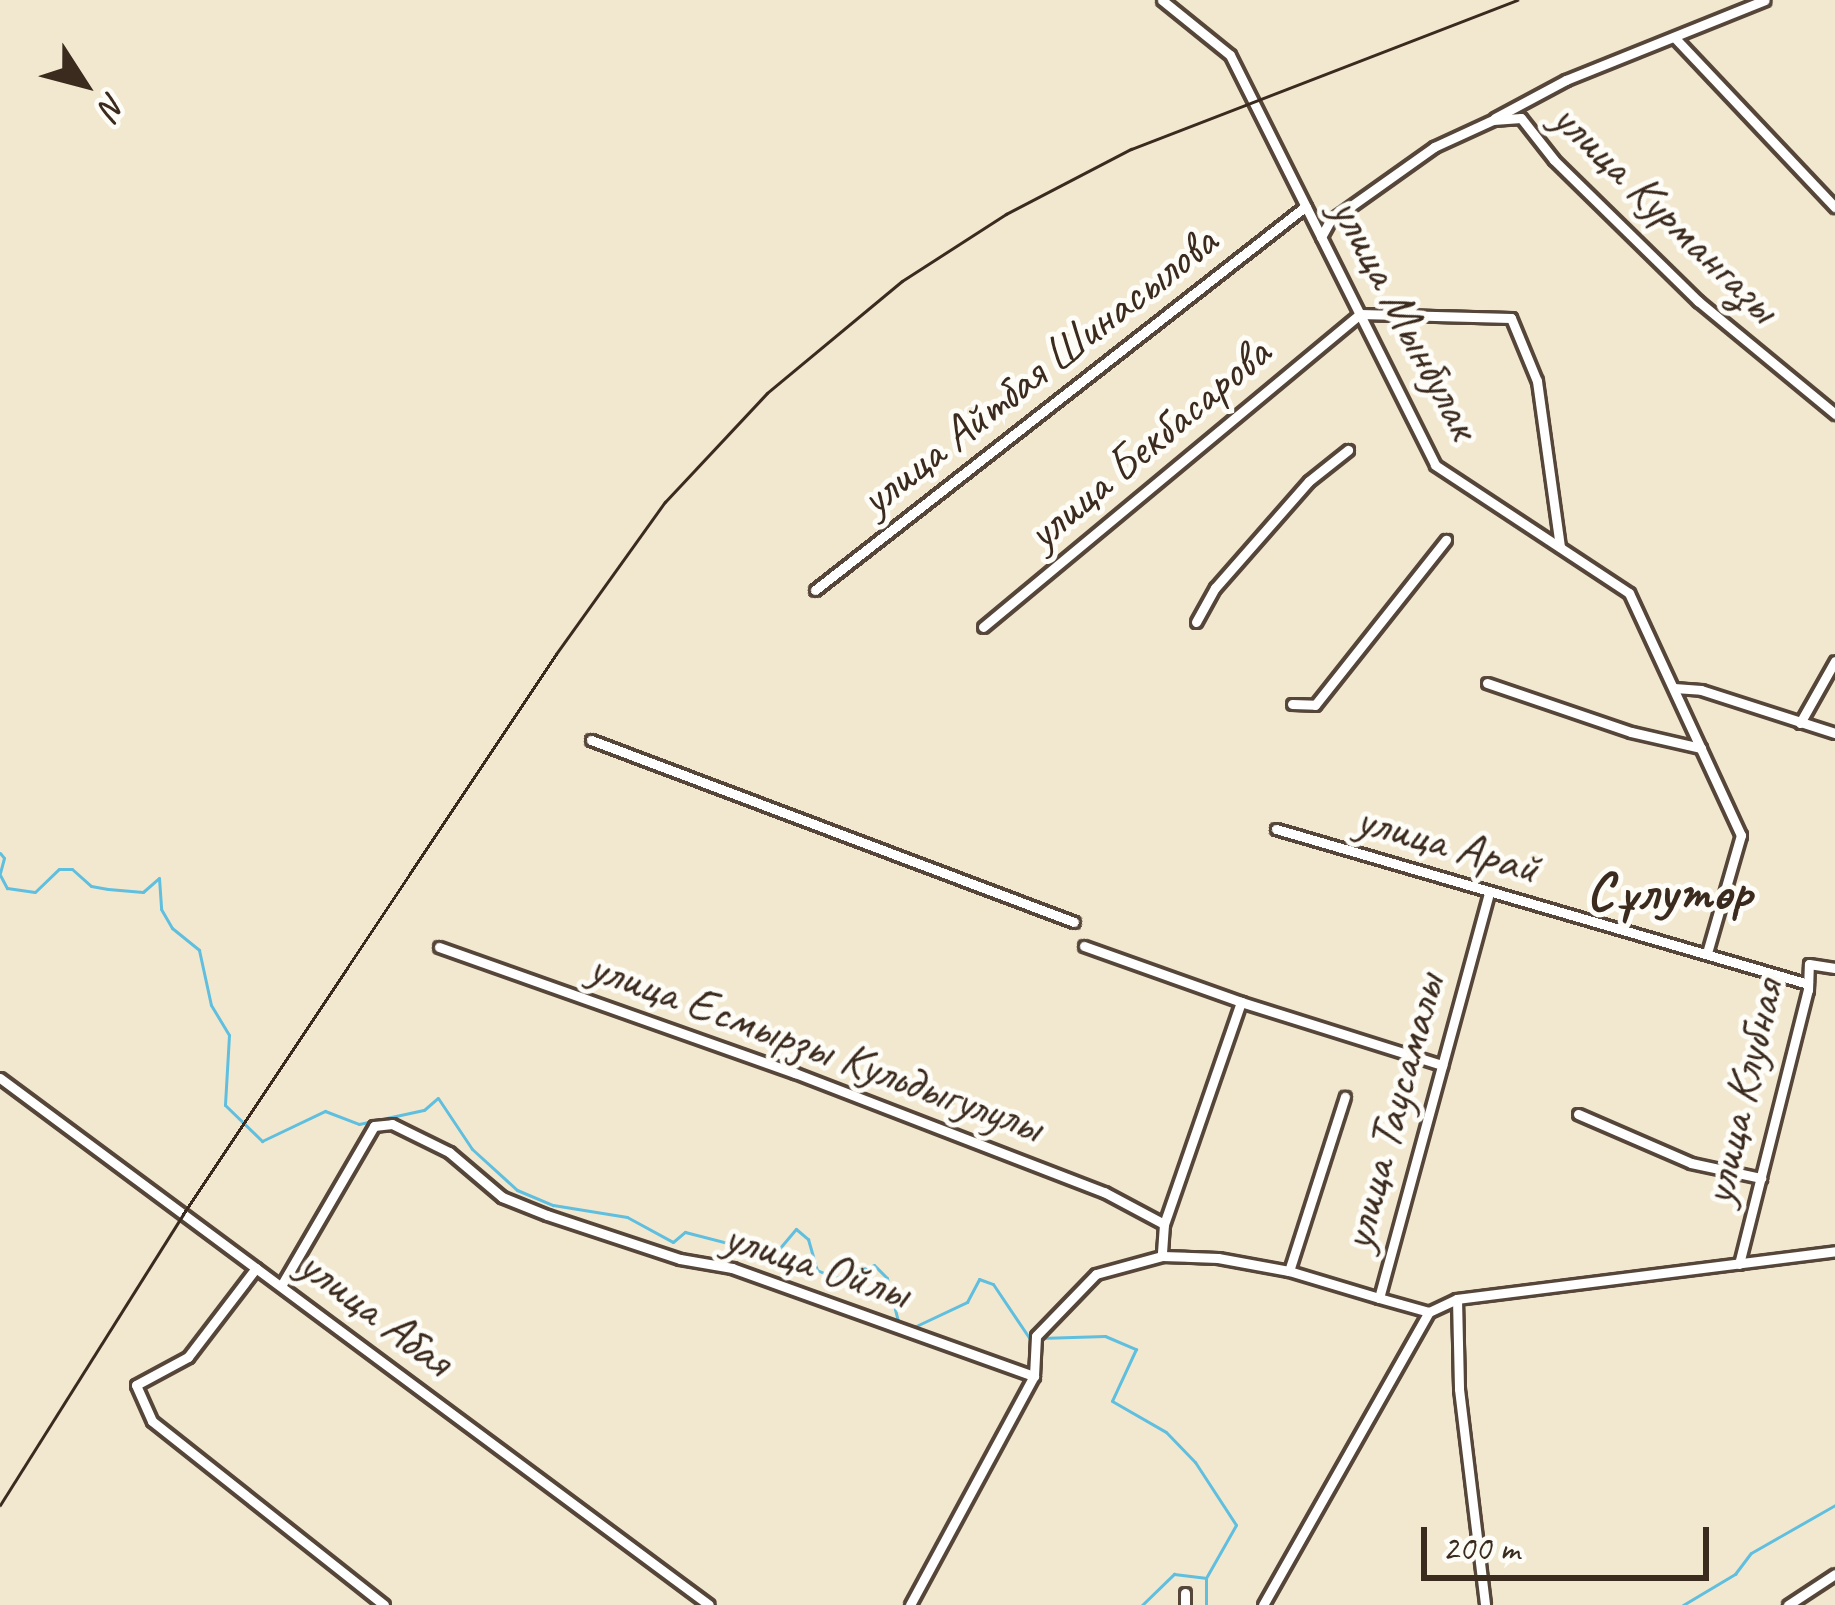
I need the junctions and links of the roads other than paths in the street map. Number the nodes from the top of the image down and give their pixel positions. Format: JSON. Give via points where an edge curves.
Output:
{"nodes":[{"id":1,"x":1162,"y":0,"type":"edge"},
{"id":2,"x":1765,"y":0,"type":"edge"},
{"id":3,"x":1676,"y":38,"type":"junction"},
{"id":4,"x":1493,"y":120,"type":"junction"},
{"id":5,"x":1306,"y":206,"type":"junction"},
{"id":6,"x":1835,"y":207,"type":"edge"},
{"id":7,"x":1321,"y":237,"type":"junction"},
{"id":8,"x":1360,"y":314,"type":"junction"},
{"id":9,"x":1835,"y":414,"type":"edge"},
{"id":10,"x":1348,"y":450,"type":"dead end"},
{"id":11,"x":1447,"y":540,"type":"dead end"},
{"id":12,"x":1560,"y":547,"type":"junction"},
{"id":13,"x":815,"y":590,"type":"dead end"},
{"id":14,"x":1196,"y":622,"type":"dead end"},
{"id":15,"x":983,"y":627,"type":"dead end"},
{"id":16,"x":1835,"y":661,"type":"edge"},
{"id":17,"x":1487,"y":682,"type":"dead end"},
{"id":18,"x":1674,"y":688,"type":"junction"},
{"id":19,"x":1292,"y":704,"type":"dead end"},
{"id":20,"x":1800,"y":723,"type":"junction"},
{"id":21,"x":1835,"y":733,"type":"edge"},
{"id":22,"x":591,"y":740,"type":"dead end"},
{"id":23,"x":1701,"y":748,"type":"junction"},
{"id":24,"x":1276,"y":829,"type":"dead end"},
{"id":25,"x":1489,"y":894,"type":"junction"},
{"id":26,"x":1074,"y":922,"type":"dead end"},
{"id":27,"x":1084,"y":946,"type":"dead end"},
{"id":28,"x":439,"y":947,"type":"dead end"},
{"id":29,"x":1707,"y":952,"type":"junction"},
{"id":30,"x":1835,"y":968,"type":"edge"},
{"id":31,"x":1808,"y":984,"type":"junction"},
{"id":32,"x":1240,"y":1001,"type":"junction"},
{"id":33,"x":1442,"y":1065,"type":"junction"},
{"id":34,"x":0,"y":1078,"type":"edge"},
{"id":35,"x":1346,"y":1097,"type":"dead end"},
{"id":36,"x":1578,"y":1114,"type":"dead end"},
{"id":37,"x":1761,"y":1178,"type":"junction"},
{"id":38,"x":1164,"y":1224,"type":"junction"},
{"id":39,"x":1835,"y":1251,"type":"edge"},
{"id":40,"x":1162,"y":1256,"type":"junction"},
{"id":41,"x":1739,"y":1264,"type":"junction"},
{"id":42,"x":256,"y":1268,"type":"junction"},
{"id":43,"x":1289,"y":1271,"type":"junction"},
{"id":44,"x":281,"y":1286,"type":"junction"},
{"id":45,"x":1379,"y":1298,"type":"junction"},
{"id":46,"x":1457,"y":1299,"type":"junction"},
{"id":47,"x":1429,"y":1312,"type":"junction"},
{"id":48,"x":1034,"y":1376,"type":"junction"},
{"id":49,"x":1835,"y":1574,"type":"edge"},
{"id":50,"x":384,"y":1605,"type":"edge"},
{"id":51,"x":709,"y":1605,"type":"edge"},
{"id":52,"x":910,"y":1605,"type":"edge"},
{"id":53,"x":1263,"y":1605,"type":"edge"},
{"id":54,"x":1485,"y":1605,"type":"edge"},
{"id":55,"x":1789,"y":1605,"type":"edge"}],
"edges":[{"from":1,"to":5,"type":"street","name":"улица Мынбулак","via":[[1230,55]]},
{"from":2,"to":3,"type":"street"},
{"from":3,"to":4,"type":"street","via":[[1566,80]]},
{"from":3,"to":6,"type":"street"},
{"from":4,"to":7,"type":"street","name":"улица Курмангазы","via":[[1383,181]]},
{"from":4,"to":9,"type":"street","name":"улица Курмангазы","via":[[1521,118],[1698,301]]},
{"from":5,"to":7,"type":"street","name":"улица Мынбулак"},
{"from":5,"to":13,"type":"street","name":"улица Айтбая Шинасылова"},
{"from":7,"to":8,"type":"street","name":"улица Мынбулак"},
{"from":8,"to":12,"type":"street","name":"улица Мынбулак","via":[[1435,465]]},
{"from":8,"to":12,"type":"street","via":[[1511,318],[1538,381]]},
{"from":8,"to":15,"type":"street","name":"улица Бекбасарова"},
{"from":10,"to":14,"type":"street","via":[[1309,481],[1215,588]]},
{"from":11,"to":19,"type":"street","via":[[1315,705]]},
{"from":12,"to":18,"type":"street","name":"улица Мынбулак","via":[[1629,593]]},
{"from":16,"to":20,"type":"street"},
{"from":17,"to":23,"type":"street"},
{"from":18,"to":20,"type":"street"},
{"from":18,"to":23,"type":"street","name":"улица Мынбулак"},
{"from":20,"to":21,"type":"street"},
{"from":22,"to":26,"type":"street"},
{"from":23,"to":29,"type":"street","name":"улица Мынбулак","via":[[1741,835]]},
{"from":24,"to":25,"type":"street","name":"улица Арай"},
{"from":25,"to":29,"type":"street","name":"улица Арай"},
{"from":25,"to":33,"type":"street","name":"улица Таусамалы"},
{"from":27,"to":32,"type":"street"},
{"from":28,"to":38,"type":"street","name":"улица Есмырзы Кульдыгулулы","via":[[818,1082],[1103,1192]]},
{"from":29,"to":31,"type":"street","name":"улица Арай"},
{"from":30,"to":31,"type":"street","name":"улица Клубная","via":[[1812,961]]},
{"from":31,"to":37,"type":"street","name":"улица Клубная"},
{"from":32,"to":33,"type":"street"},
{"from":32,"to":38,"type":"street"},
{"from":33,"to":45,"type":"street","name":"улица Таусамалы"},
{"from":34,"to":42,"type":"street","name":"улица Абая"},
{"from":35,"to":43,"type":"street"},
{"from":36,"to":37,"type":"street","via":[[1691,1163]]},
{"from":37,"to":41,"type":"street","name":"улица Клубная"},
{"from":38,"to":40,"type":"street"},
{"from":39,"to":41,"type":"street"},
{"from":40,"to":43,"type":"street"},
{"from":40,"to":48,"type":"street","via":[[1096,1274],[1036,1336]]},
{"from":41,"to":46,"type":"street"},
{"from":42,"to":44,"type":"street","name":"улица Абая"},
{"from":42,"to":50,"type":"street","via":[[188,1357],[136,1385],[152,1421]]},
{"from":43,"to":45,"type":"street"},
{"from":44,"to":48,"type":"street","name":"улица Ойлы","via":[[374,1126],[392,1124],[449,1152],[502,1198],[680,1259],[732,1268]]},
{"from":44,"to":51,"type":"street","name":"улица Абая"},
{"from":45,"to":47,"type":"street","name":"улица Таусамалы"},
{"from":46,"to":47,"type":"street"},
{"from":46,"to":54,"type":"street","via":[[1459,1389]]},
{"from":47,"to":53,"type":"street"},
{"from":48,"to":52,"type":"street"},
{"from":49,"to":55,"type":"street"}]}
